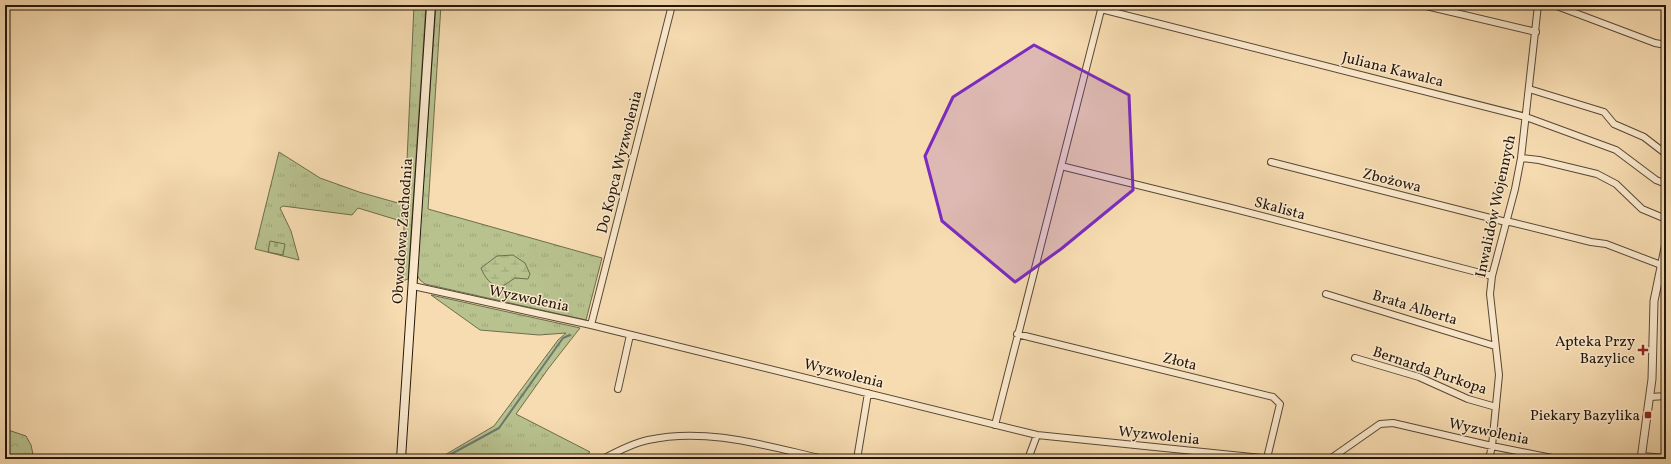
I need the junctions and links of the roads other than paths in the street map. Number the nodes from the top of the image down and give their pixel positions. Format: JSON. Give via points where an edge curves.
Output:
{"nodes":[{"id":1,"x":431,"y":5,"type":"edge"},
{"id":2,"x":672,"y":5,"type":"edge"},
{"id":3,"x":1422,"y":5,"type":"edge"},
{"id":4,"x":1538,"y":5,"type":"edge"},
{"id":5,"x":1554,"y":5,"type":"edge"},
{"id":6,"x":1102,"y":7,"type":"edge"},
{"id":7,"x":1536,"y":32,"type":"junction"},
{"id":8,"x":1666,"y":45,"type":"edge"},
{"id":9,"x":1529,"y":89,"type":"junction"},
{"id":10,"x":1526,"y":117,"type":"junction"},
{"id":11,"x":1666,"y":154,"type":"edge"},
{"id":12,"x":1521,"y":158,"type":"junction"},
{"id":13,"x":1271,"y":162,"type":"dead end"},
{"id":14,"x":1061,"y":166,"type":"junction"},
{"id":15,"x":1666,"y":184,"type":"edge"},
{"id":16,"x":1666,"y":219,"type":"edge"},
{"id":17,"x":1506,"y":222,"type":"junction"},
{"id":18,"x":1666,"y":243,"type":"edge"},
{"id":19,"x":1662,"y":269,"type":"edge"},
{"id":20,"x":1492,"y":276,"type":"junction"},
{"id":21,"x":413,"y":286,"type":"junction"},
{"id":22,"x":1326,"y":294,"type":"dead end"},
{"id":23,"x":591,"y":325,"type":"junction"},
{"id":24,"x":630,"y":334,"type":"junction"},
{"id":25,"x":1018,"y":334,"type":"junction"},
{"id":26,"x":1495,"y":346,"type":"junction"},
{"id":27,"x":1355,"y":358,"type":"dead end"},
{"id":28,"x":618,"y":389,"type":"dead end"},
{"id":29,"x":868,"y":393,"type":"junction"},
{"id":30,"x":1666,"y":396,"type":"edge"},
{"id":31,"x":1650,"y":397,"type":"junction"},
{"id":32,"x":1496,"y":407,"type":"junction"},
{"id":33,"x":995,"y":425,"type":"junction"},
{"id":34,"x":1037,"y":435,"type":"junction"},
{"id":35,"x":1492,"y":446,"type":"junction"},
{"id":36,"x":1257,"y":458,"type":"edge"},
{"id":37,"x":1641,"y":458,"type":"edge"},
{"id":38,"x":1666,"y":458,"type":"edge"},
{"id":39,"x":401,"y":459,"type":"edge"},
{"id":40,"x":603,"y":459,"type":"edge"},
{"id":41,"x":824,"y":459,"type":"edge"},
{"id":42,"x":857,"y":459,"type":"edge"},
{"id":43,"x":1028,"y":459,"type":"edge"},
{"id":44,"x":1270,"y":459,"type":"edge"},
{"id":45,"x":1330,"y":459,"type":"edge"},
{"id":46,"x":1489,"y":459,"type":"edge"},
{"id":47,"x":1557,"y":459,"type":"edge"}],
"edges":[{"from":1,"to":21,"type":"main road","name":"Obwodowa Zachodnia"},
{"from":2,"to":23,"type":"street","name":"Do Kopca Wyzwolenia"},
{"from":3,"to":7,"type":"street"},
{"from":4,"to":7,"type":"street","name":"Inwalidów Wojennych"},
{"from":5,"to":8,"type":"street"},
{"from":6,"to":10,"type":"street","name":"Juliana Kawalca"},
{"from":6,"to":14,"type":"street"},
{"from":7,"to":9,"type":"street","name":"Inwalidów Wojennych"},
{"from":9,"to":10,"type":"street","name":"Inwalidów Wojennych"},
{"from":9,"to":11,"type":"street","via":[[1604,112],[1614,124],[1644,137]]},
{"from":10,"to":12,"type":"street","name":"Inwalidów Wojennych"},
{"from":10,"to":15,"type":"street","name":"Juliana Kawalca","via":[[1616,150],[1652,177]]},
{"from":12,"to":16,"type":"street","via":[[1597,174],[1616,184],[1642,209]]},
{"from":12,"to":17,"type":"street","name":"Inwalidów Wojennych"},
{"from":13,"to":17,"type":"street","name":"Zbożowa"},
{"from":14,"to":20,"type":"street","name":"Skalista"},
{"from":14,"to":25,"type":"street"},
{"from":17,"to":19,"type":"street","name":"Zbożowa","via":[[1606,244]]},
{"from":17,"to":20,"type":"street","name":"Inwalidów Wojennych"},
{"from":18,"to":19,"type":"street"},
{"from":19,"to":31,"type":"street","via":[[1654,301]]},
{"from":20,"to":26,"type":"street","name":"Inwalidów Wojennych","via":[[1490,294]]},
{"from":21,"to":23,"type":"street","name":"Wyzwolenia"},
{"from":21,"to":39,"type":"main road","name":"Obwodowa Zachodnia"},
{"from":22,"to":26,"type":"street","name":"Brata Alberta"},
{"from":23,"to":24,"type":"street","name":"Wyzwolenia"},
{"from":24,"to":28,"type":"street"},
{"from":24,"to":29,"type":"street","name":"Wyzwolenia"},
{"from":25,"to":33,"type":"street"},
{"from":25,"to":44,"type":"street","name":"Złota","via":[[1273,397],[1280,404]]},
{"from":26,"to":32,"type":"street","name":"Inwalidów Wojennych","via":[[1499,375]]},
{"from":27,"to":32,"type":"street","name":"Bernarda Purkopa","via":[[1419,377],[1468,399]]},
{"from":29,"to":33,"type":"street","name":"Wyzwolenia"},
{"from":29,"to":42,"type":"street"},
{"from":30,"to":31,"type":"street"},
{"from":31,"to":37,"type":"street"},
{"from":32,"to":35,"type":"street","name":"Inwalidów Wojennych"},
{"from":33,"to":34,"type":"street","name":"Wyzwolenia"},
{"from":34,"to":36,"type":"street","name":"Wyzwolenia"},
{"from":34,"to":43,"type":"street"},
{"from":35,"to":45,"type":"street","name":"Wyzwolenia","via":[[1393,423],[1380,424]]},
{"from":35,"to":46,"type":"street","name":"Inwalidów Wojennych"},
{"from":35,"to":47,"type":"street","name":"Wyzwolenia"},
{"from":36,"to":44,"type":"street","name":"Wyzwolenia"},
{"from":37,"to":38,"type":"street"},
{"from":40,"to":41,"type":"street","via":[[647,440],[689,435],[731,438]]}]}
